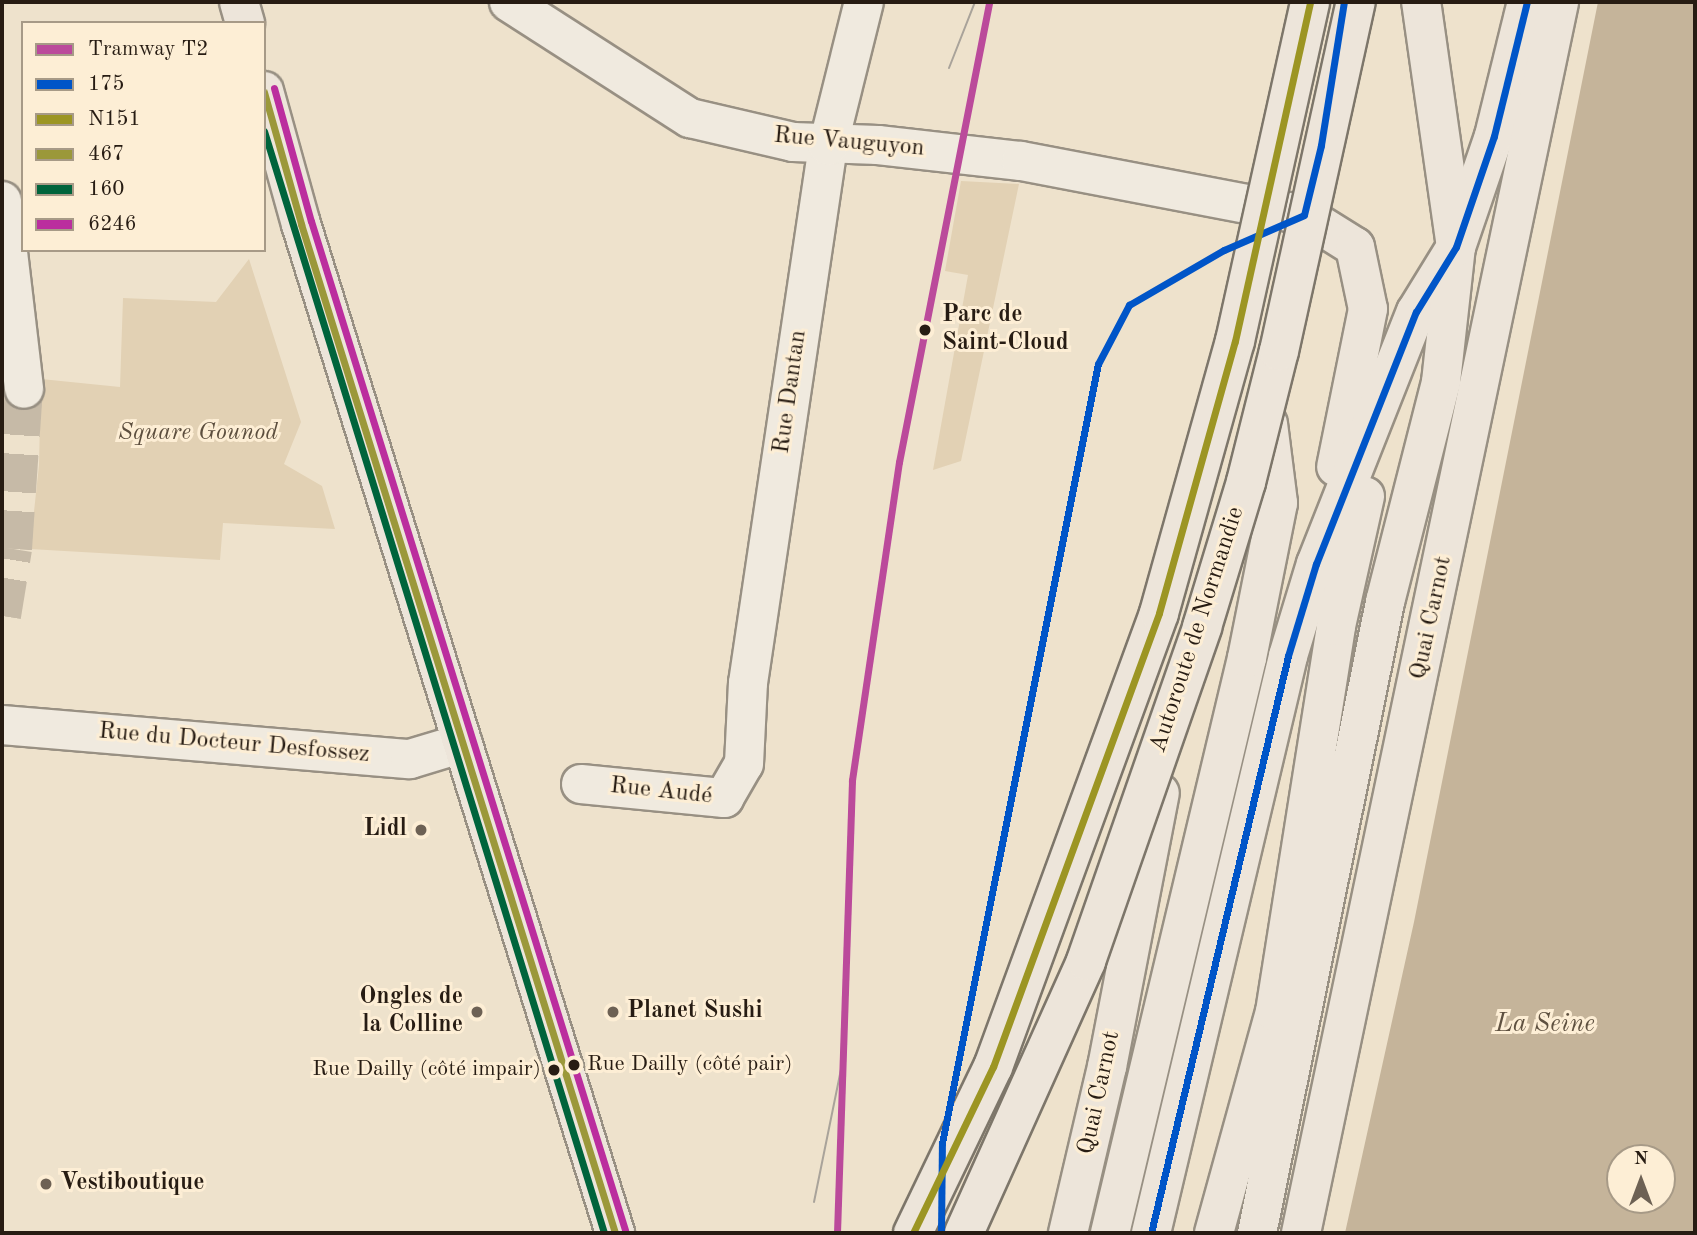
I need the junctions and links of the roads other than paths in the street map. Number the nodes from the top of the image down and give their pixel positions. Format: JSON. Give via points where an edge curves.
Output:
{"nodes":[{"id":1,"x":239,"y":2,"type":"edge"},
{"id":2,"x":509,"y":2,"type":"edge"},
{"id":3,"x":864,"y":2,"type":"edge"},
{"id":4,"x":1310,"y":2,"type":"edge"},
{"id":5,"x":1345,"y":2,"type":"edge"},
{"id":6,"x":1356,"y":2,"type":"edge"},
{"id":7,"x":1421,"y":2,"type":"edge"},
{"id":8,"x":1527,"y":2,"type":"edge"},
{"id":9,"x":1559,"y":2,"type":"edge"},
{"id":10,"x":244,"y":21,"type":"edge"},
{"id":11,"x":266,"y":98,"type":"edge"},
{"id":12,"x":828,"y":146,"type":"junction"},
{"id":13,"x":2,"y":201,"type":"edge"},
{"id":14,"x":1304,"y":215,"type":"junction"},
{"id":15,"x":1456,"y":247,"type":"junction"},
{"id":16,"x":1416,"y":312,"type":"junction"},
{"id":17,"x":24,"y":389,"type":"tunnel mouth"},
{"id":18,"x":1268,"y":424,"type":"junction"},
{"id":19,"x":1316,"y":564,"type":"junction"},
{"id":20,"x":2,"y":725,"type":"edge"},
{"id":21,"x":463,"y":743,"type":"junction"},
{"id":22,"x":733,"y":783,"type":"joint"},
{"id":23,"x":581,"y":784,"type":"dead end"},
{"id":24,"x":615,"y":1233,"type":"edge"},
{"id":25,"x":913,"y":1233,"type":"edge"},
{"id":26,"x":964,"y":1233,"type":"edge"},
{"id":27,"x":1068,"y":1233,"type":"edge"},
{"id":28,"x":1110,"y":1233,"type":"edge"},
{"id":29,"x":1151,"y":1233,"type":"edge"},
{"id":30,"x":1214,"y":1233,"type":"edge"},
{"id":31,"x":1257,"y":1233,"type":"edge"},
{"id":32,"x":1301,"y":1233,"type":"edge"}],
"edges":[{"from":1,"to":10,"type":"main road"},
{"from":2,"to":12,"type":"street","name":"Rue Vauguyon","via":[[690,118]]},
{"from":3,"to":12,"type":"street","name":"Rue Dantan"},
{"from":4,"to":25,"type":"main road","name":"Autoroute de Normandie","bridge":true,"via":[[1235,341],[1159,613],[993,1067]]},
{"from":5,"to":14,"type":"main road","name":"Quai Carnot"},
{"from":6,"to":26,"type":"main road","name":"Autoroute de Normandie","bridge":true,"via":[[1273,377],[1202,627],[1086,961]]},
{"from":7,"to":15,"type":"main road","name":"Quai Carnot"},
{"from":8,"to":15,"type":"main road","name":"Quai Carnot","via":[[1494,136]]},
{"from":9,"to":32,"type":"main road","name":"Quai Carnot"},
{"from":11,"to":21,"type":"main road"},
{"from":12,"to":14,"type":"street","name":"Rue Vauguyon","via":[[878,145],[1021,162]]},
{"from":12,"to":22,"type":"street","name":"Rue Dantan","via":[[748,683],[744,764]]},
{"from":13,"to":17,"type":"street"},
{"from":14,"to":18,"type":"main road","name":"Quai Carnot"},
{"from":14,"to":19,"type":"main road","via":[[1355,247],[1368,309]]},
{"from":15,"to":16,"type":"main road","name":"Quai Carnot"},
{"from":15,"to":31,"type":"main road","name":"Quai Carnot","via":[[1441,382],[1385,602]]},
{"from":16,"to":19,"type":"main road","name":"Quai Carnot"},
{"from":16,"to":30,"type":"main road","name":"Quai Carnot","via":[[1353,541],[1275,1012]]},
{"from":18,"to":27,"type":"main road","name":"Quai Carnot","via":[[1150,828],[1107,1067]]},
{"from":18,"to":28,"type":"main road","name":"Quai Carnot","via":[[1278,503],[1247,659]]},
{"from":19,"to":29,"type":"main road","name":"Quai Carnot","via":[[1289,656]]},
{"from":20,"to":21,"type":"street","name":"Rue du Docteur Desfossez","via":[[410,759]]},
{"from":21,"to":24,"type":"main road"},
{"from":22,"to":23,"type":"street","name":"Rue Audé","via":[[724,798]]}]}
